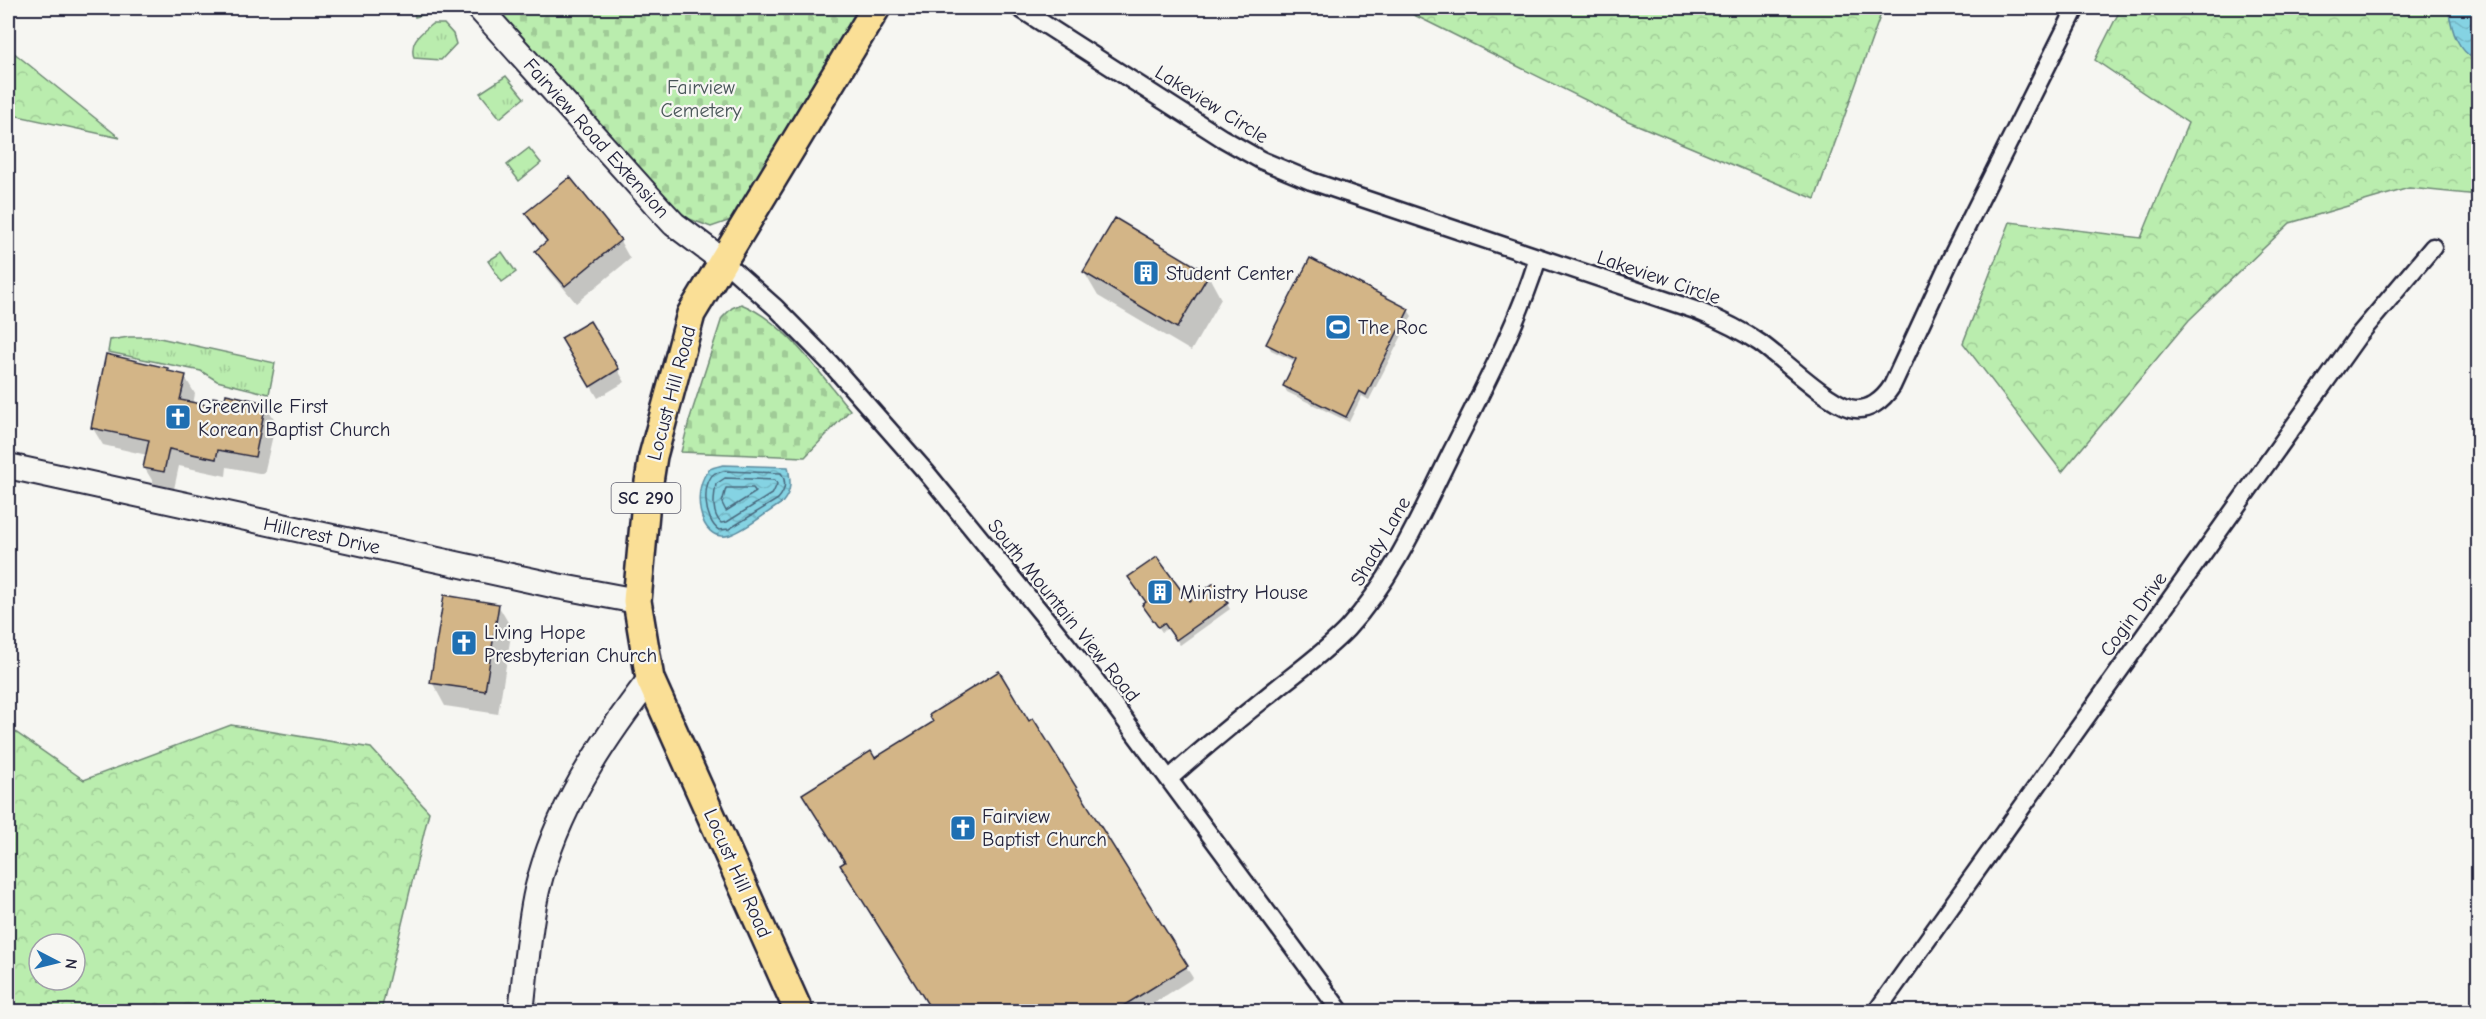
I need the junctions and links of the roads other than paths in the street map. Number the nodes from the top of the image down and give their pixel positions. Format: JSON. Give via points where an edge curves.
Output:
{"nodes":[{"id":1,"x":479,"y":8,"type":"edge"},
{"id":2,"x":876,"y":8,"type":"edge"},
{"id":3,"x":1019,"y":8,"type":"edge"},
{"id":4,"x":2076,"y":8,"type":"edge"},
{"id":5,"x":2433,"y":247,"type":"dead end"},
{"id":6,"x":1538,"y":258,"type":"junction"},
{"id":7,"x":722,"y":260,"type":"junction"},
{"id":8,"x":8,"y":466,"type":"edge"},
{"id":9,"x":637,"y":601,"type":"junction"},
{"id":10,"x":650,"y":679,"type":"junction"},
{"id":11,"x":1169,"y":779,"type":"junction"},
{"id":12,"x":521,"y":1011,"type":"edge"},
{"id":13,"x":799,"y":1011,"type":"edge"},
{"id":14,"x":1341,"y":1011,"type":"edge"},
{"id":15,"x":1876,"y":1011,"type":"edge"}],
"edges":[{"from":1,"to":7,"type":"street","name":"Fairview Road Extension","via":[[674,224]]},
{"from":2,"to":7,"type":"main road","name":"Locust Hill Road","number":"SC 290"},
{"from":3,"to":6,"type":"street","name":"Lakeview Circle","via":[[1261,160],[1311,181]]},
{"from":4,"to":6,"type":"street","name":"Lakeview Circle","via":[[1892,386],[1874,405],[1851,408],[1834,400],[1725,322]]},
{"from":5,"to":15,"type":"street","name":"Cogin Drive","via":[[2358,336]]},
{"from":6,"to":11,"type":"street","name":"Shady Lane","via":[[1525,299],[1484,389],[1403,550],[1369,602],[1325,651]]},
{"from":7,"to":9,"type":"main road","name":"Locust Hill Road","number":"SC 290","via":[[691,314],[653,456]]},
{"from":7,"to":11,"type":"street","name":"South Mountain View Road","via":[[830,363],[926,472],[1054,628]]},
{"from":8,"to":9,"type":"street","name":"Hillcrest Drive"},
{"from":9,"to":10,"type":"main road","name":"Locust Hill Road","number":"SC 290"},
{"from":10,"to":12,"type":"street","via":[[609,734],[555,831],[537,891]]},
{"from":10,"to":13,"type":"main road","name":"Locust Hill Road","number":"SC 290"},
{"from":11,"to":14,"type":"street","name":"South Mountain View Road"}]}
